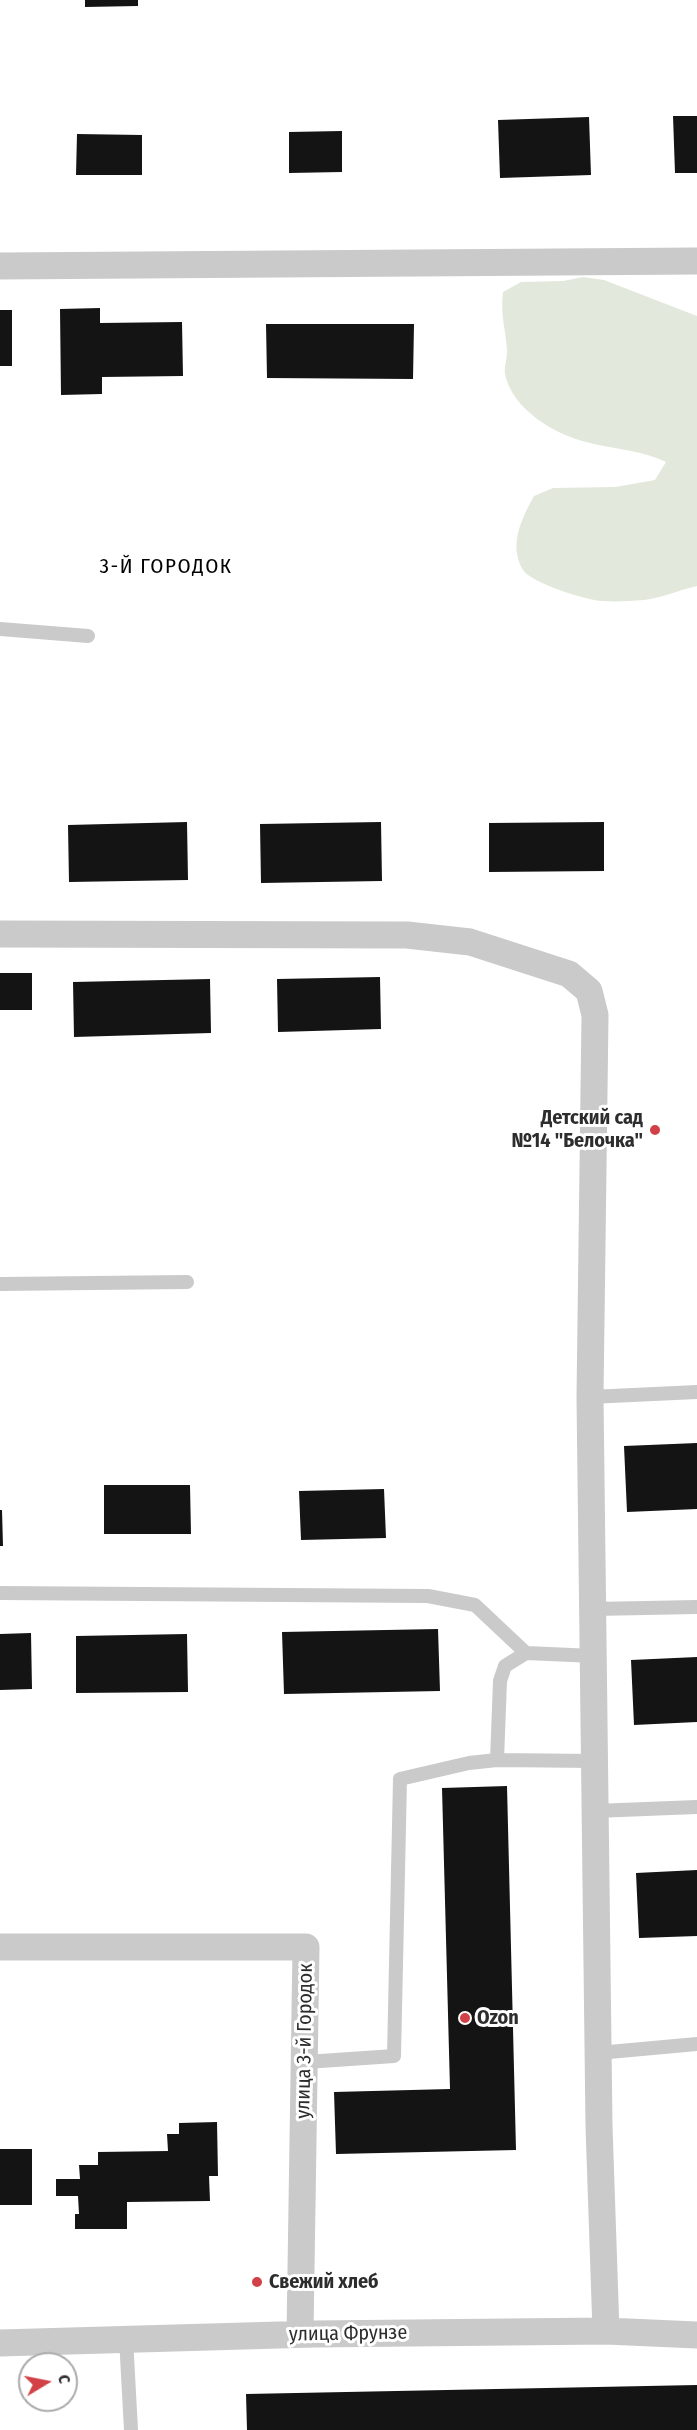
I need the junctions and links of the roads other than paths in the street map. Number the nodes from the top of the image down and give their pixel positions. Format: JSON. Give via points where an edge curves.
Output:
{"nodes":[{"id":1,"x":697,"y":261,"type":"edge"},
{"id":2,"x":0,"y":266,"type":"edge"},
{"id":3,"x":0,"y":629,"type":"edge"},
{"id":4,"x":88,"y":636,"type":"dead end"},
{"id":5,"x":0,"y":934,"type":"edge"},
{"id":6,"x":187,"y":1282,"type":"dead end"},
{"id":7,"x":0,"y":1284,"type":"edge"},
{"id":8,"x":697,"y":1392,"type":"edge"},
{"id":9,"x":590,"y":1396,"type":"junction"},
{"id":10,"x":0,"y":1593,"type":"edge"},
{"id":11,"x":697,"y":1607,"type":"edge"},
{"id":12,"x":593,"y":1609,"type":"junction"},
{"id":13,"x":526,"y":1653,"type":"junction"},
{"id":14,"x":594,"y":1656,"type":"junction"},
{"id":15,"x":497,"y":1760,"type":"junction"},
{"id":16,"x":594,"y":1761,"type":"junction"},
{"id":17,"x":697,"y":1807,"type":"edge"},
{"id":18,"x":595,"y":1811,"type":"junction"},
{"id":19,"x":0,"y":1947,"type":"edge"},
{"id":20,"x":697,"y":2044,"type":"edge"},
{"id":21,"x":598,"y":2053,"type":"junction"},
{"id":22,"x":306,"y":2062,"type":"junction"},
{"id":23,"x":606,"y":2331,"type":"junction"},
{"id":24,"x":300,"y":2334,"type":"junction"},
{"id":25,"x":697,"y":2335,"type":"edge"},
{"id":26,"x":126,"y":2338,"type":"junction"},
{"id":27,"x":0,"y":2343,"type":"edge"},
{"id":28,"x":131,"y":2430,"type":"edge"}],
"edges":[{"from":1,"to":2,"type":"street"},
{"from":3,"to":4,"type":"lane"},
{"from":5,"to":9,"type":"street","via":[[407,935],[470,942],[568,974],[589,991],[595,1015]]},
{"from":6,"to":7,"type":"lane"},
{"from":8,"to":9,"type":"lane"},
{"from":9,"to":12,"type":"street"},
{"from":10,"to":13,"type":"lane","via":[[428,1596],[475,1605]]},
{"from":11,"to":12,"type":"lane"},
{"from":12,"to":14,"type":"street"},
{"from":13,"to":14,"type":"lane"},
{"from":13,"to":15,"type":"lane","via":[[505,1666],[500,1681]]},
{"from":14,"to":16,"type":"street"},
{"from":15,"to":16,"type":"lane"},
{"from":15,"to":22,"type":"lane","via":[[400,1779],[394,2056]]},
{"from":16,"to":18,"type":"street"},
{"from":17,"to":18,"type":"lane"},
{"from":18,"to":21,"type":"street"},
{"from":19,"to":22,"type":"street","name":"улица 3-й Городок","via":[[306,1947]]},
{"from":20,"to":21,"type":"lane"},
{"from":21,"to":23,"type":"street"},
{"from":22,"to":24,"type":"street","name":"улица 3-й Городок"},
{"from":23,"to":24,"type":"street","name":"улица Фрунзе"},
{"from":23,"to":25,"type":"street","name":"улица Фрунзе"},
{"from":24,"to":26,"type":"street","name":"улица Фрунзе"},
{"from":26,"to":27,"type":"street","name":"улица Фрунзе"},
{"from":26,"to":28,"type":"lane"}]}
